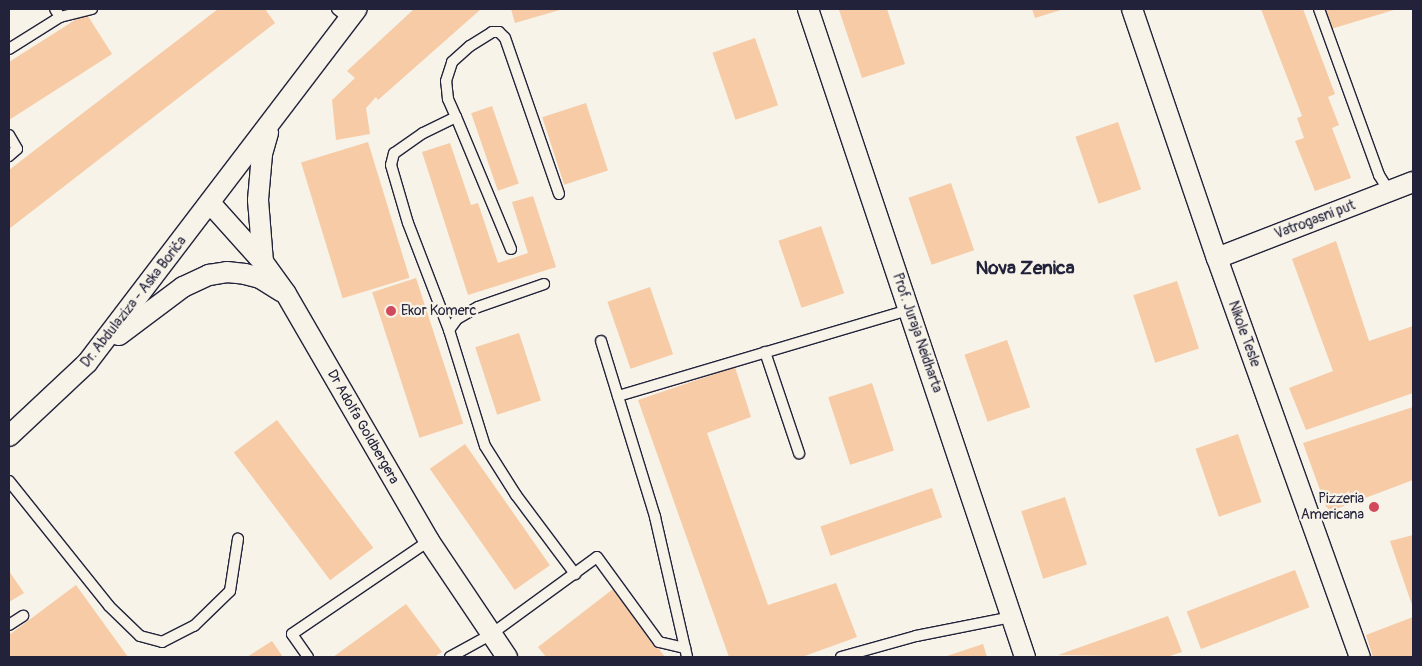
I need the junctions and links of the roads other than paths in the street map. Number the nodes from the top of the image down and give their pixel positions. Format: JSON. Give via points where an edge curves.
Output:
{"nodes":[{"id":1,"x":92,"y":9,"type":"edge"},
{"id":2,"x":808,"y":9,"type":"edge"},
{"id":3,"x":1132,"y":9,"type":"edge"},
{"id":4,"x":1319,"y":9,"type":"edge"},
{"id":5,"x":347,"y":12,"type":"edge"},
{"id":6,"x":58,"y":13,"type":"edge"},
{"id":7,"x":9,"y":49,"type":"edge"},
{"id":8,"x":456,"y":117,"type":"junction"},
{"id":9,"x":270,"y":125,"type":"junction"},
{"id":10,"x":9,"y":135,"type":"edge"},
{"id":11,"x":9,"y":156,"type":"edge"},
{"id":12,"x":1413,"y":182,"type":"edge"},
{"id":13,"x":1389,"y":191,"type":"junction"},
{"id":14,"x":559,"y":194,"type":"dead end"},
{"id":15,"x":210,"y":203,"type":"junction"},
{"id":16,"x":511,"y":249,"type":"dead end"},
{"id":17,"x":1217,"y":258,"type":"junction"},
{"id":18,"x":263,"y":262,"type":"junction"},
{"id":19,"x":544,"y":284,"type":"dead end"},
{"id":20,"x":286,"y":294,"type":"junction"},
{"id":21,"x":909,"y":310,"type":"junction"},
{"id":22,"x":449,"y":330,"type":"junction"},
{"id":23,"x":601,"y":342,"type":"dead end"},
{"id":24,"x":765,"y":352,"type":"junction"},
{"id":25,"x":87,"y":363,"type":"junction"},
{"id":26,"x":618,"y":396,"type":"junction"},
{"id":27,"x":9,"y":436,"type":"edge"},
{"id":28,"x":799,"y":454,"type":"dead end"},
{"id":29,"x":9,"y":481,"type":"edge"},
{"id":30,"x":238,"y":539,"type":"dead end"},
{"id":31,"x":429,"y":541,"type":"junction"},
{"id":32,"x":575,"y":574,"type":"junction"},
{"id":33,"x":23,"y":616,"type":"dead end"},
{"id":34,"x":1012,"y":617,"type":"junction"},
{"id":35,"x":9,"y":625,"type":"edge"},
{"id":36,"x":490,"y":635,"type":"junction"},
{"id":37,"x":686,"y":653,"type":"edge"},
{"id":38,"x":308,"y":657,"type":"edge"},
{"id":39,"x":450,"y":657,"type":"edge"},
{"id":40,"x":507,"y":657,"type":"edge"},
{"id":41,"x":841,"y":657,"type":"edge"},
{"id":42,"x":1025,"y":657,"type":"edge"},
{"id":43,"x":1360,"y":657,"type":"edge"}],
"edges":[{"from":1,"to":6,"type":"lane"},
{"from":2,"to":21,"type":"street","name":"Prof. Juraja Neidharta"},
{"from":3,"to":17,"type":"street","name":"Nikole Tesle"},
{"from":4,"to":13,"type":"lane","via":[[1379,175]]},
{"from":5,"to":9,"type":"street"},
{"from":6,"to":7,"type":"lane"},
{"from":8,"to":14,"type":"lane","via":[[448,99],[446,81],[452,62],[492,32],[500,32],[505,38]]},
{"from":8,"to":16,"type":"lane"},
{"from":8,"to":22,"type":"lane","via":[[423,133],[394,153],[391,165],[408,223]]},
{"from":9,"to":15,"type":"street","name":"Dr. Abdulaziza - Aska Borića"},
{"from":9,"to":18,"type":"street","via":[[259,179]]},
{"from":10,"to":11,"type":"lane","via":[[17,148]]},
{"from":12,"to":13,"type":"street","name":"Vatrogasni put"},
{"from":13,"to":17,"type":"street","name":"Vatrogasni put"},
{"from":15,"to":18,"type":"street","name":"Dr Adolfa Goldbergera"},
{"from":15,"to":25,"type":"street","name":"Dr. Abdulaziza - Aska Borića"},
{"from":17,"to":43,"type":"street","name":"Nikole Tesle"},
{"from":18,"to":20,"type":"street","name":"Dr Adolfa Goldbergera"},
{"from":19,"to":22,"type":"lane","via":[[478,307],[458,319]]},
{"from":20,"to":25,"type":"street","via":[[260,278],[245,274],[209,275],[183,287],[155,306]]},
{"from":20,"to":31,"type":"street","name":"Dr Adolfa Goldbergera"},
{"from":21,"to":24,"type":"lane"},
{"from":21,"to":34,"type":"street","name":"Prof. Juraja Neidharta"},
{"from":22,"to":32,"type":"lane","via":[[485,446],[516,495]]},
{"from":23,"to":26,"type":"lane"},
{"from":24,"to":26,"type":"lane"},
{"from":24,"to":28,"type":"lane"},
{"from":25,"to":27,"type":"street","name":"Dr. Abdulaziza - Aska Borića"},
{"from":26,"to":37,"type":"lane","via":[[655,517]]},
{"from":29,"to":30,"type":"lane","via":[[108,606],[140,636],[162,642],[194,626],[230,591]]},
{"from":31,"to":36,"type":"street","name":"Dr Adolfa Goldbergera"},
{"from":31,"to":38,"type":"lane","via":[[292,634]]},
{"from":32,"to":36,"type":"lane"},
{"from":32,"to":37,"type":"lane","via":[[597,557],[659,642]]},
{"from":33,"to":35,"type":"lane"},
{"from":34,"to":41,"type":"lane","via":[[916,636]]},
{"from":34,"to":42,"type":"street","name":"Prof. Juraja Neidharta"},
{"from":36,"to":39,"type":"lane"},
{"from":36,"to":40,"type":"street","name":"Dr Adolfa Goldbergera"}]}
